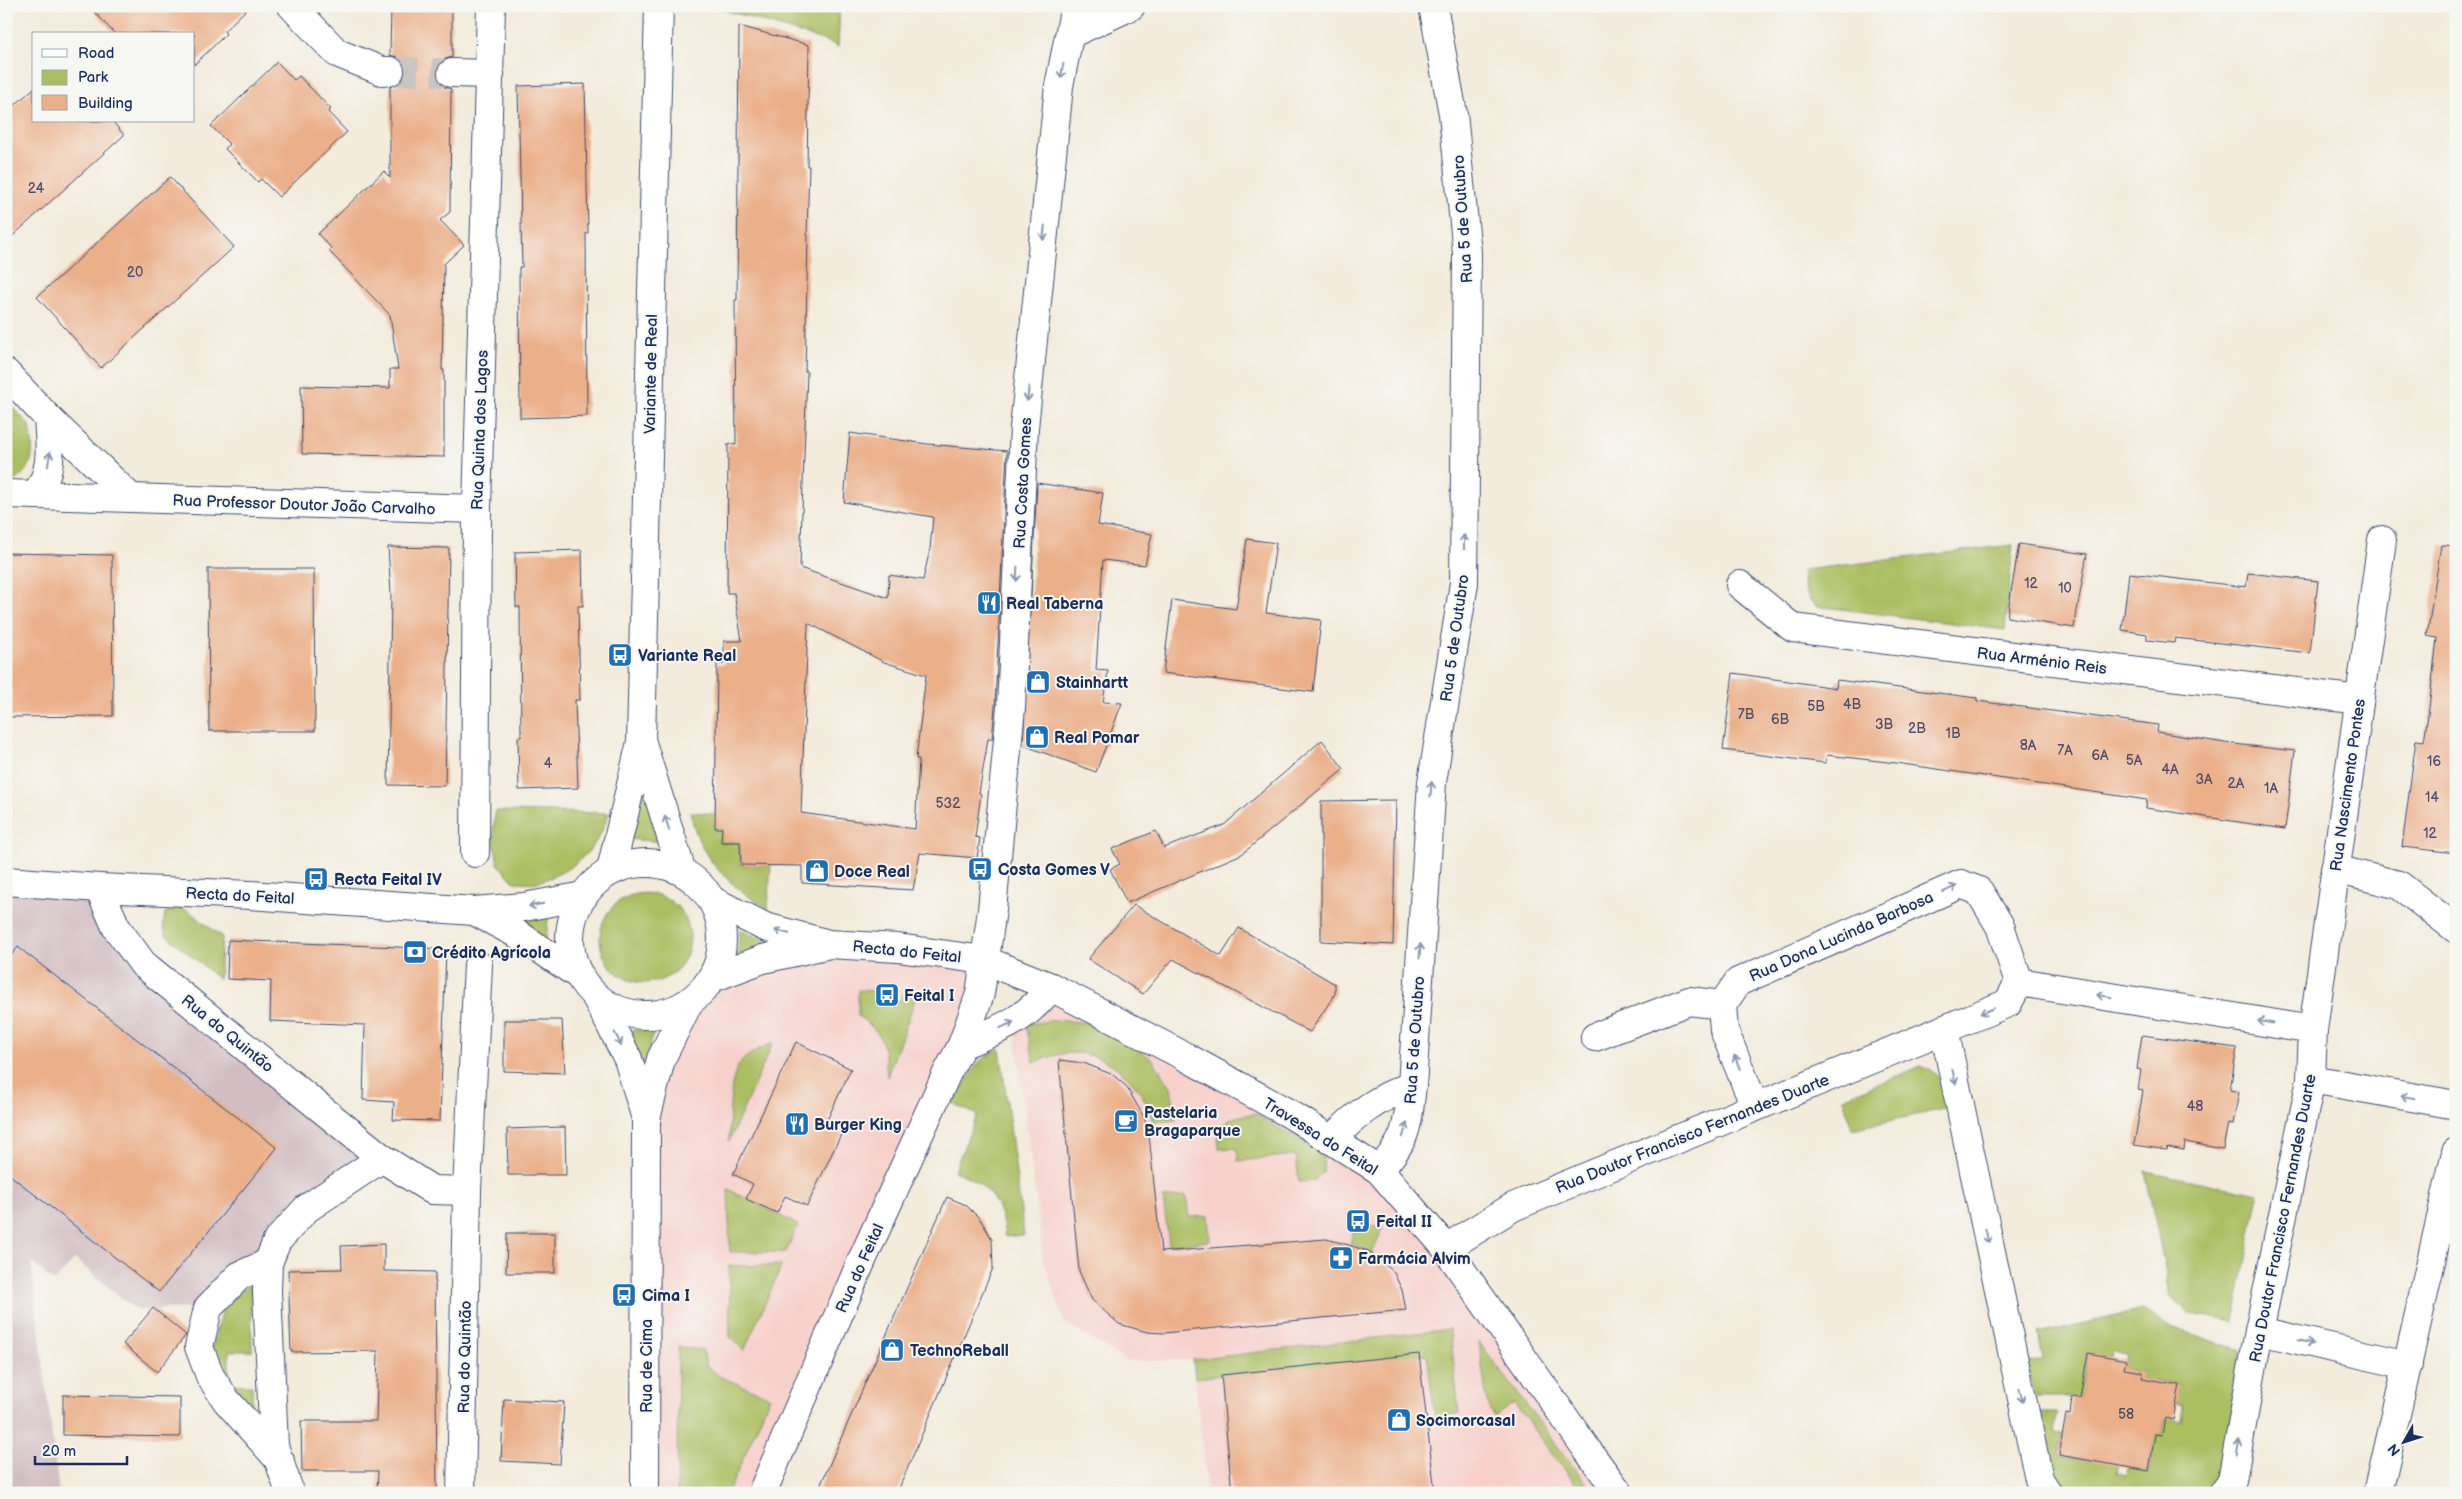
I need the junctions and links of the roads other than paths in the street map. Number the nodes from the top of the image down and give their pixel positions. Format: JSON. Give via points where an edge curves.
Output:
{"nodes":[{"id":1,"x":292,"y":6,"type":"edge"},
{"id":2,"x":491,"y":6,"type":"edge"},
{"id":3,"x":659,"y":6,"type":"edge"},
{"id":4,"x":1075,"y":6,"type":"edge"},
{"id":5,"x":1131,"y":6,"type":"edge"},
{"id":6,"x":1433,"y":6,"type":"edge"},
{"id":7,"x":1070,"y":34,"type":"junction"},
{"id":8,"x":390,"y":71,"type":"tunnel mouth"},
{"id":9,"x":452,"y":73,"type":"tunnel mouth"},
{"id":10,"x":490,"y":74,"type":"junction"},
{"id":11,"x":6,"y":373,"type":"edge"},
{"id":12,"x":48,"y":418,"type":"junction"},
{"id":13,"x":6,"y":494,"type":"edge"},
{"id":14,"x":34,"y":495,"type":"junction"},
{"id":15,"x":131,"y":498,"type":"junction"},
{"id":16,"x":477,"y":509,"type":"junction"},
{"id":17,"x":2382,"y":540,"type":"dead end"},
{"id":18,"x":1740,"y":584,"type":"dead end"},
{"id":19,"x":2360,"y":700,"type":"junction"},
{"id":20,"x":641,"y":742,"type":"junction"},
{"id":21,"x":475,"y":853,"type":"dead end"},
{"id":22,"x":681,"y":869,"type":"junction"},
{"id":23,"x":2335,"y":869,"type":"junction"},
{"id":24,"x":611,"y":870,"type":"junction"},
{"id":25,"x":6,"y":881,"type":"edge"},
{"id":26,"x":99,"y":888,"type":"junction"},
{"id":27,"x":584,"y":896,"type":"junction"},
{"id":28,"x":713,"y":901,"type":"junction"},
{"id":29,"x":474,"y":911,"type":"junction"},
{"id":30,"x":2456,"y":929,"type":"edge"},
{"id":31,"x":829,"y":944,"type":"junction"},
{"id":32,"x":984,"y":960,"type":"junction"},
{"id":33,"x":478,"y":965,"type":"dead end"},
{"id":34,"x":715,"y":977,"type":"junction"},
{"id":35,"x":2019,"y":982,"type":"junction"},
{"id":36,"x":588,"y":986,"type":"junction"},
{"id":37,"x":1051,"y":988,"type":"junction"},
{"id":38,"x":688,"y":1004,"type":"junction"},
{"id":39,"x":1722,"y":1005,"type":"junction"},
{"id":40,"x":1944,"y":1029,"type":"junction"},
{"id":41,"x":2313,"y":1030,"type":"junction"},
{"id":42,"x":1595,"y":1037,"type":"dead end"},
{"id":43,"x":962,"y":1045,"type":"junction"},
{"id":44,"x":2311,"y":1079,"type":"junction"},
{"id":45,"x":1412,"y":1086,"type":"junction"},
{"id":46,"x":2456,"y":1105,"type":"edge"},
{"id":47,"x":1756,"y":1107,"type":"junction"},
{"id":48,"x":646,"y":1119,"type":"junction"},
{"id":49,"x":1331,"y":1140,"type":"junction"},
{"id":50,"x":2456,"y":1152,"type":"edge"},
{"id":51,"x":382,"y":1158,"type":"junction"},
{"id":52,"x":1379,"y":1170,"type":"junction"},
{"id":53,"x":467,"y":1191,"type":"junction"},
{"id":54,"x":1446,"y":1248,"type":"junction"},
{"id":55,"x":268,"y":1263,"type":"junction"},
{"id":56,"x":2259,"y":1331,"type":"junction"},
{"id":57,"x":2408,"y":1365,"type":"junction"},
{"id":58,"x":280,"y":1461,"type":"junction"},
{"id":59,"x":290,"y":1493,"type":"edge"},
{"id":60,"x":461,"y":1493,"type":"edge"},
{"id":61,"x":645,"y":1493,"type":"edge"},
{"id":62,"x":762,"y":1493,"type":"edge"},
{"id":63,"x":1619,"y":1493,"type":"edge"},
{"id":64,"x":2048,"y":1493,"type":"edge"},
{"id":65,"x":2223,"y":1493,"type":"edge"},
{"id":66,"x":2378,"y":1493,"type":"edge"}],
"edges":[{"from":1,"to":8,"type":"street","via":[[337,54]]},
{"from":2,"to":10,"type":"street","name":"Rua Quinta dos Lagos"},
{"from":3,"to":20,"type":"street","name":"Variante de Real"},
{"from":4,"to":7,"type":"street","name":"Rua Costa Gomes"},
{"from":5,"to":7,"type":"street"},
{"from":45,"to":6,"type":"street","name":"Rua 5 de Outubro","one_way":true,"via":[[1432,782],[1464,583],[1467,253],[1453,114]]},
{"from":7,"to":32,"type":"street","name":"Rua Costa Gomes","one_way":true,"via":[[1059,86],[1024,428],[1012,689],[992,910]]},
{"from":9,"to":10,"type":"street"},
{"from":10,"to":16,"type":"street","name":"Rua Quinta dos Lagos"},
{"from":11,"to":12,"type":"street"},
{"from":14,"to":12,"type":"street","one_way":true,"via":[[44,486],[50,454]]},
{"from":12,"to":15,"type":"street"},
{"from":13,"to":14,"type":"street","name":"Rua Professor Doutor João Carvalho"},
{"from":14,"to":15,"type":"street","name":"Rua Professor Doutor João Carvalho"},
{"from":15,"to":16,"type":"street","name":"Rua Professor Doutor João Carvalho"},
{"from":16,"to":21,"type":"street","name":"Rua Quinta dos Lagos"},
{"from":17,"to":19,"type":"street","name":"Rua Nascimento Pontes"},
{"from":18,"to":19,"type":"street","name":"Rua Arménio Reis","via":[[1793,628]]},
{"from":19,"to":23,"type":"street","name":"Rua Nascimento Pontes"},
{"from":22,"to":20,"type":"street","name":"Variante de Real","one_way":true},
{"from":20,"to":24,"type":"street","name":"Variante de Real"},
{"from":22,"to":24,"type":"street","name":"Recta do Feital","via":[[656,862],[632,863]]},
{"from":22,"to":28,"type":"street","name":"Recta do Feital","via":[[700,883]]},
{"from":23,"to":30,"type":"street","via":[[2399,885]]},
{"from":23,"to":41,"type":"street","name":"Rua Nascimento Pontes"},
{"from":24,"to":27,"type":"street","name":"Recta do Feital"},
{"from":25,"to":26,"type":"street","name":"Recta do Feital"},
{"from":26,"to":29,"type":"street","name":"Recta do Feital"},
{"from":26,"to":51,"type":"street","name":"Rua do Quintão","via":[[116,928],[143,964]]},
{"from":27,"to":29,"type":"street","name":"Recta do Feital","one_way":true,"via":[[524,907]]},
{"from":27,"to":36,"type":"street","name":"Recta do Feital","via":[[568,930],[570,951]]},
{"from":31,"to":28,"type":"street","name":"Recta do Feital","one_way":true,"via":[[765,927]]},
{"from":28,"to":34,"type":"street","name":"Recta do Feital","via":[[723,938]]},
{"from":29,"to":36,"type":"street","name":"Recta do Feital","via":[[519,935]]},
{"from":31,"to":32,"type":"street","name":"Recta do Feital","via":[[898,948]]},
{"from":31,"to":34,"type":"street","name":"Recta do Feital","via":[[763,959]]},
{"from":32,"to":37,"type":"street","name":"Travessa do Feital"},
{"from":32,"to":43,"type":"street","name":"Rua do Feital","via":[[980,994]]},
{"from":33,"to":53,"type":"street","name":"Rua do Quintão"},
{"from":34,"to":38,"type":"street","name":"Recta do Feital","via":[[704,992]]},
{"from":39,"to":35,"type":"street","name":"Rua Dona Lucinda Barbosa","one_way":true,"via":[[1738,982],[1961,884],[1979,890],[1996,919]]},
{"from":35,"to":40,"type":"street","name":"Rua Doutor Francisco Fernandes Duarte","one_way":true,"via":[[2008,1003]]},
{"from":41,"to":35,"type":"street","one_way":true},
{"from":36,"to":38,"type":"street","name":"Recta do Feital","via":[[616,1010],[637,1015]]},
{"from":36,"to":48,"type":"street","name":"Rua de Cima","one_way":true,"via":[[628,1060]]},
{"from":43,"to":37,"type":"street","one_way":true,"via":[[1014,1022],[1036,1006]]},
{"from":37,"to":49,"type":"street","name":"Travessa do Feital","via":[[1186,1056]]},
{"from":38,"to":48,"type":"street","name":"Rua de Cima","via":[[661,1059]]},
{"from":39,"to":42,"type":"street","via":[[1689,1001]]},
{"from":47,"to":39,"type":"street","one_way":true,"via":[[1724,1030]]},
{"from":40,"to":47,"type":"street","name":"Rua Doutor Francisco Fernandes Duarte"},
{"from":40,"to":64,"type":"street","one_way":true,"via":[[2039,1479]]},
{"from":41,"to":44,"type":"street","name":"Rua Doutor Francisco Fernandes Duarte"},
{"from":43,"to":62,"type":"street","name":"Rua do Feital","via":[[946,1073],[862,1260]]},
{"from":46,"to":44,"type":"street","one_way":true},
{"from":44,"to":56,"type":"street","name":"Rua Doutor Francisco Fernandes Duarte"},
{"from":45,"to":49,"type":"street","via":[[1390,1093],[1367,1106]]},
{"from":52,"to":45,"type":"street","name":"Rua 5 de Outubro","one_way":true,"via":[[1395,1153],[1406,1130]]},
{"from":47,"to":54,"type":"street","name":"Rua Doutor Francisco Fernandes Duarte","via":[[1513,1207]]},
{"from":48,"to":61,"type":"street","name":"Rua de Cima"},
{"from":49,"to":52,"type":"street","name":"Travessa do Feital"},
{"from":50,"to":57,"type":"street"},
{"from":51,"to":53,"type":"street","name":"Rua do Quintão","via":[[432,1190]]},
{"from":51,"to":55,"type":"street","via":[[306,1209],[277,1241]]},
{"from":52,"to":54,"type":"street","name":"Travessa do Feital"},
{"from":53,"to":60,"type":"street","name":"Rua do Quintão"},
{"from":54,"to":63,"type":"street","name":"Travessa do Feital"},
{"from":55,"to":58,"type":"street","via":[[274,1446]]},
{"from":55,"to":58,"type":"street","via":[[239,1276],[208,1308],[199,1347],[210,1376],[226,1400]]},
{"from":56,"to":57,"type":"street","one_way":true},
{"from":65,"to":56,"type":"street","name":"Rua Doutor Francisco Fernandes Duarte","one_way":true,"via":[[2232,1480]]},
{"from":57,"to":66,"type":"street"},
{"from":58,"to":59,"type":"street"}]}
